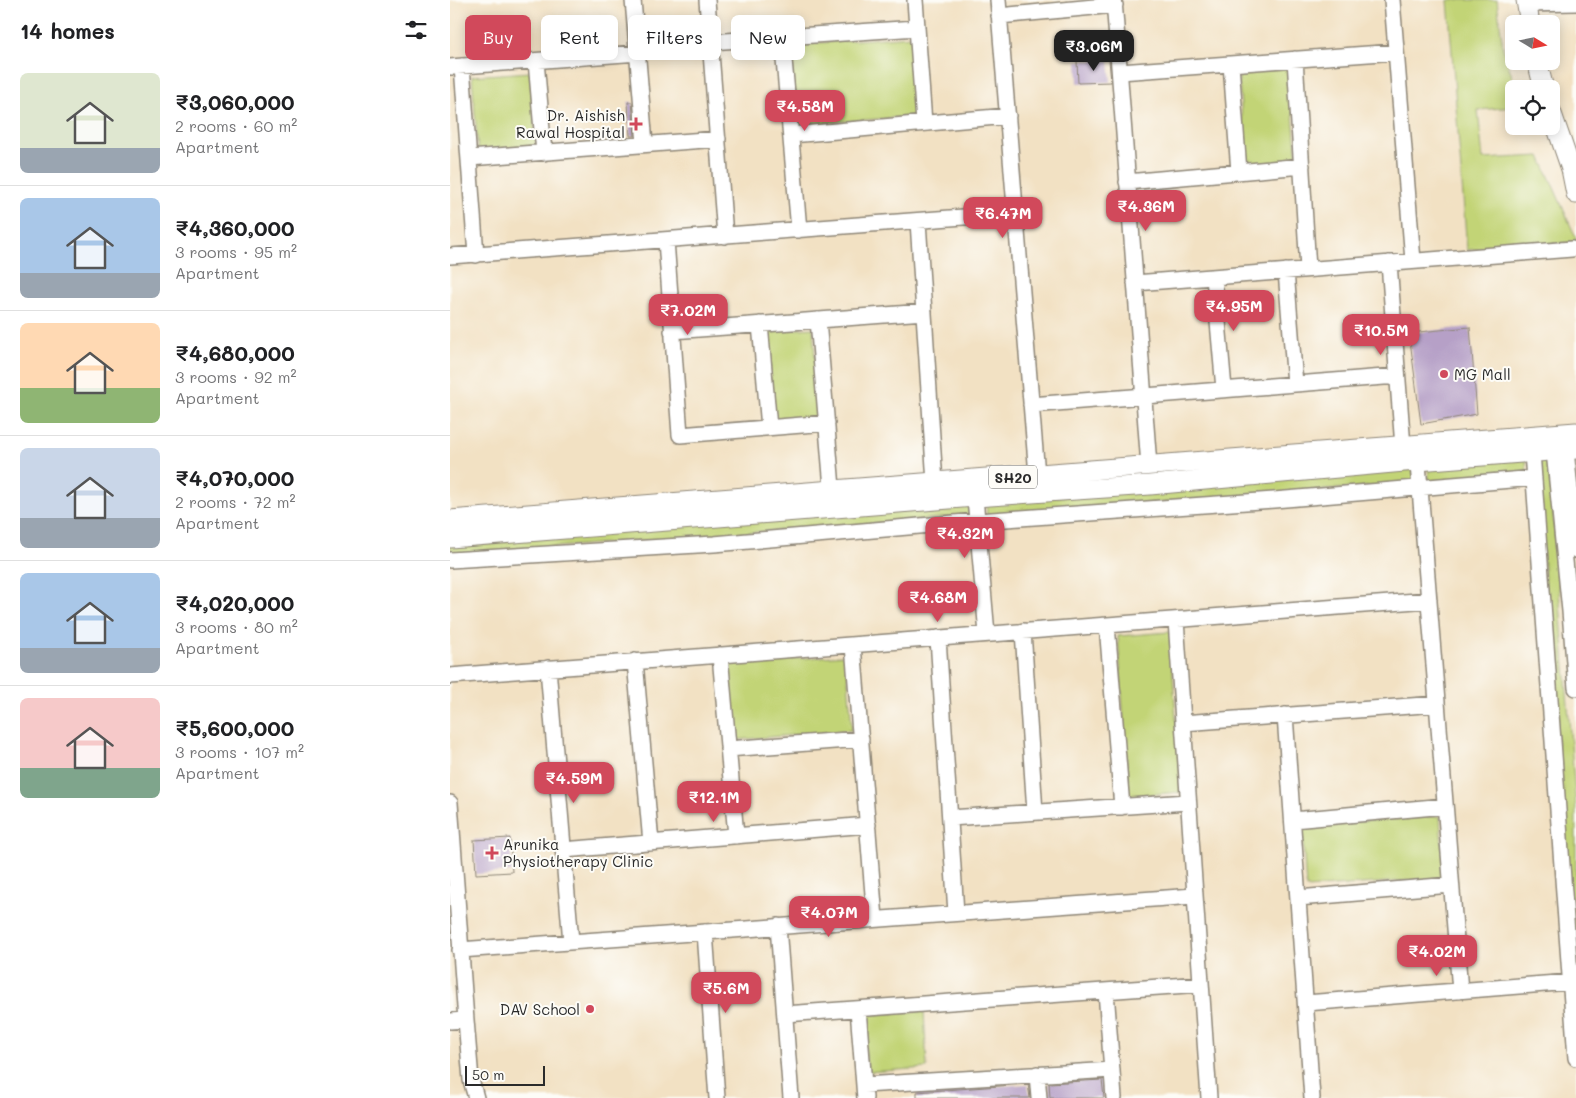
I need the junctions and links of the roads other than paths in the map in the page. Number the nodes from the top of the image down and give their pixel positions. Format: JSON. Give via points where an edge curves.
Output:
{"nodes":[{"id":1,"x":633,"y":0,"type":"edge"},
{"id":2,"x":707,"y":0,"type":"edge"},
{"id":3,"x":914,"y":0,"type":"edge"},
{"id":4,"x":998,"y":0,"type":"edge"},
{"id":5,"x":1392,"y":0,"type":"edge"},
{"id":6,"x":1526,"y":2,"type":"edge"},
{"id":7,"x":1115,"y":3,"type":"edge"},
{"id":8,"x":1576,"y":3,"type":"edge"},
{"id":9,"x":634,"y":15,"type":"edge"},
{"id":10,"x":708,"y":15,"type":"edge"},
{"id":11,"x":1528,"y":15,"type":"edge"},
{"id":12,"x":1000,"y":16,"type":"junction"},
{"id":13,"x":917,"y":28,"type":"junction"},
{"id":14,"x":805,"y":35,"type":"edge"},
{"id":15,"x":1396,"y":52,"type":"junction"},
{"id":16,"x":628,"y":54,"type":"edge"},
{"id":17,"x":1295,"y":59,"type":"junction"},
{"id":18,"x":639,"y":60,"type":"edge"},
{"id":19,"x":711,"y":60,"type":"edge"},
{"id":20,"x":784,"y":60,"type":"edge"},
{"id":21,"x":536,"y":61,"type":"junction"},
{"id":22,"x":1231,"y":64,"type":"junction"},
{"id":23,"x":456,"y":67,"type":"edge"},
{"id":24,"x":1120,"y":72,"type":"junction"},
{"id":25,"x":1008,"y":116,"type":"junction"},
{"id":26,"x":924,"y":123,"type":"junction"},
{"id":27,"x":1560,"y":134,"type":"edge"},
{"id":28,"x":790,"y":135,"type":"junction"},
{"id":29,"x":718,"y":139,"type":"junction"},
{"id":30,"x":645,"y":144,"type":"junction"},
{"id":31,"x":544,"y":152,"type":"junction"},
{"id":32,"x":469,"y":158,"type":"junction"},
{"id":33,"x":1302,"y":166,"type":"junction"},
{"id":34,"x":1574,"y":171,"type":"edge"},
{"id":35,"x":1240,"y":172,"type":"junction"},
{"id":36,"x":1128,"y":182,"type":"junction"},
{"id":37,"x":1576,"y":194,"type":"edge"},
{"id":38,"x":1016,"y":214,"type":"junction"},
{"id":39,"x":918,"y":221,"type":"junction"},
{"id":40,"x":798,"y":230,"type":"junction"},
{"id":41,"x":725,"y":236,"type":"junction"},
{"id":42,"x":666,"y":240,"type":"junction"},
{"id":43,"x":1572,"y":249,"type":"dead end"},
{"id":44,"x":476,"y":254,"type":"junction"},
{"id":45,"x":450,"y":256,"type":"edge"},
{"id":46,"x":1413,"y":261,"type":"junction"},
{"id":47,"x":1389,"y":263,"type":"junction"},
{"id":48,"x":1308,"y":269,"type":"junction"},
{"id":49,"x":1286,"y":271,"type":"junction"},
{"id":50,"x":1214,"y":277,"type":"junction"},
{"id":51,"x":1135,"y":283,"type":"junction"},
{"id":52,"x":924,"y":312,"type":"junction"},
{"id":53,"x":818,"y":320,"type":"junction"},
{"id":54,"x":760,"y":324,"type":"junction"},
{"id":55,"x":672,"y":330,"type":"junction"},
{"id":56,"x":1397,"y":376,"type":"junction"},
{"id":57,"x":1295,"y":384,"type":"junction"},
{"id":58,"x":1224,"y":389,"type":"junction"},
{"id":59,"x":1143,"y":396,"type":"junction"},
{"id":60,"x":1032,"y":404,"type":"junction"},
{"id":61,"x":827,"y":423,"type":"junction"},
{"id":62,"x":769,"y":428,"type":"junction"},
{"id":63,"x":1576,"y":432,"type":"edge"},
{"id":64,"x":1565,"y":450,"type":"edge"},
{"id":65,"x":1412,"y":451,"type":"junction"},
{"id":66,"x":1532,"y":452,"type":"junction"},
{"id":67,"x":1149,"y":466,"type":"junction"},
{"id":68,"x":1037,"y":475,"type":"junction"},
{"id":69,"x":1534,"y":478,"type":"junction"},
{"id":70,"x":935,"y":483,"type":"junction"},
{"id":71,"x":1420,"y":488,"type":"junction"},
{"id":72,"x":974,"y":489,"type":"junction"},
{"id":73,"x":833,"y":500,"type":"junction"},
{"id":74,"x":450,"y":520,"type":"edge"},
{"id":75,"x":977,"y":521,"type":"junction"},
{"id":76,"x":450,"y":538,"type":"edge"},
{"id":77,"x":1576,"y":550,"type":"edge"},
{"id":78,"x":450,"y":560,"type":"edge"},
{"id":79,"x":1429,"y":600,"type":"junction"},
{"id":80,"x":1176,"y":620,"type":"junction"},
{"id":81,"x":1107,"y":625,"type":"junction"},
{"id":82,"x":1023,"y":631,"type":"junction"},
{"id":83,"x":987,"y":634,"type":"junction"},
{"id":84,"x":938,"y":638,"type":"junction"},
{"id":85,"x":853,"y":645,"type":"junction"},
{"id":86,"x":720,"y":655,"type":"junction"},
{"id":87,"x":635,"y":662,"type":"junction"},
{"id":88,"x":548,"y":668,"type":"junction"},
{"id":89,"x":450,"y":676,"type":"edge"},
{"id":90,"x":1576,"y":688,"type":"edge"},
{"id":91,"x":1437,"y":704,"type":"junction"},
{"id":92,"x":1285,"y":715,"type":"junction"},
{"id":93,"x":1183,"y":723,"type":"junction"},
{"id":94,"x":861,"y":739,"type":"junction"},
{"id":95,"x":728,"y":749,"type":"junction"},
{"id":96,"x":1188,"y":802,"type":"junction"},
{"id":97,"x":450,"y":803,"type":"edge"},
{"id":98,"x":1445,"y":806,"type":"junction"},
{"id":99,"x":1122,"y":807,"type":"junction"},
{"id":100,"x":1036,"y":812,"type":"junction"},
{"id":101,"x":950,"y":818,"type":"junction"},
{"id":102,"x":1293,"y":820,"type":"junction"},
{"id":103,"x":868,"y":825,"type":"junction"},
{"id":104,"x":736,"y":836,"type":"junction"},
{"id":105,"x":651,"y":843,"type":"junction"},
{"id":106,"x":563,"y":850,"type":"junction"},
{"id":107,"x":1451,"y":885,"type":"junction"},
{"id":108,"x":1194,"y":896,"type":"junction"},
{"id":109,"x":1298,"y":898,"type":"junction"},
{"id":110,"x":956,"y":913,"type":"junction"},
{"id":111,"x":875,"y":919,"type":"junction"},
{"id":112,"x":778,"y":926,"type":"junction"},
{"id":113,"x":705,"y":932,"type":"junction"},
{"id":114,"x":571,"y":942,"type":"junction"},
{"id":115,"x":460,"y":950,"type":"junction"},
{"id":116,"x":1570,"y":982,"type":"junction"},
{"id":117,"x":1201,"y":984,"type":"junction"},
{"id":118,"x":1460,"y":990,"type":"junction"},
{"id":119,"x":1106,"y":991,"type":"junction"},
{"id":120,"x":1306,"y":1003,"type":"junction"},
{"id":121,"x":858,"y":1009,"type":"junction"},
{"id":122,"x":785,"y":1014,"type":"junction"},
{"id":123,"x":466,"y":1020,"type":"junction"},
{"id":124,"x":450,"y":1021,"type":"edge"},
{"id":125,"x":1576,"y":1058,"type":"edge"},
{"id":126,"x":1112,"y":1070,"type":"junction"},
{"id":127,"x":1037,"y":1074,"type":"junction"},
{"id":128,"x":864,"y":1092,"type":"edge"},
{"id":129,"x":476,"y":1098,"type":"edge"},
{"id":130,"x":717,"y":1098,"type":"edge"},
{"id":131,"x":791,"y":1098,"type":"edge"},
{"id":132,"x":1039,"y":1098,"type":"edge"},
{"id":133,"x":1114,"y":1098,"type":"edge"},
{"id":134,"x":1209,"y":1098,"type":"edge"},
{"id":135,"x":1312,"y":1098,"type":"edge"}],
"edges":[{"from":1,"to":9,"type":"street"},
{"from":2,"to":10,"type":"street"},
{"from":3,"to":13,"type":"street"},
{"from":4,"to":12,"type":"street"},
{"from":5,"to":15,"type":"street"},
{"from":6,"to":8,"type":"street"},
{"from":6,"to":11,"type":"main road"},
{"from":7,"to":12,"type":"street"},
{"from":7,"to":24,"type":"street"},
{"from":12,"to":25,"type":"street"},
{"from":13,"to":14,"type":"street"},
{"from":13,"to":26,"type":"street"},
{"from":15,"to":17,"type":"street"},
{"from":15,"to":46,"type":"street"},
{"from":16,"to":21,"type":"street"},
{"from":17,"to":22,"type":"street"},
{"from":17,"to":33,"type":"street"},
{"from":18,"to":30,"type":"street"},
{"from":19,"to":29,"type":"street"},
{"from":20,"to":28,"type":"street"},
{"from":21,"to":23,"type":"street"},
{"from":21,"to":31,"type":"street"},
{"from":22,"to":24,"type":"street"},
{"from":22,"to":35,"type":"street"},
{"from":23,"to":32,"type":"street"},
{"from":24,"to":36,"type":"street"},
{"from":25,"to":26,"type":"street"},
{"from":25,"to":38,"type":"street"},
{"from":26,"to":28,"type":"street"},
{"from":27,"to":34,"type":"main road"},
{"from":28,"to":40,"type":"street"},
{"from":29,"to":30,"type":"street"},
{"from":29,"to":41,"type":"street"},
{"from":30,"to":31,"type":"street"},
{"from":31,"to":32,"type":"street"},
{"from":32,"to":44,"type":"street"},
{"from":33,"to":35,"type":"street"},
{"from":33,"to":48,"type":"street"},
{"from":34,"to":37,"type":"main road"},
{"from":35,"to":36,"type":"street"},
{"from":36,"to":51,"type":"street"},
{"from":38,"to":39,"type":"street"},
{"from":38,"to":60,"type":"street"},
{"from":39,"to":40,"type":"street"},
{"from":39,"to":52,"type":"street"},
{"from":40,"to":41,"type":"street"},
{"from":41,"to":42,"type":"street"},
{"from":42,"to":44,"type":"street"},
{"from":42,"to":55,"type":"street"},
{"from":43,"to":46,"type":"street"},
{"from":44,"to":45,"type":"street"},
{"from":46,"to":47,"type":"street"},
{"from":47,"to":48,"type":"street"},
{"from":47,"to":56,"type":"street"},
{"from":48,"to":49,"type":"street"},
{"from":49,"to":50,"type":"street"},
{"from":49,"to":57,"type":"street"},
{"from":50,"to":51,"type":"street"},
{"from":50,"to":58,"type":"street"},
{"from":51,"to":59,"type":"street"},
{"from":52,"to":53,"type":"street"},
{"from":52,"to":70,"type":"street"},
{"from":53,"to":54,"type":"street"},
{"from":53,"to":61,"type":"street"},
{"from":54,"to":55,"type":"street"},
{"from":54,"to":62,"type":"street"},
{"from":55,"to":62,"type":"street","via":[[680,435]]},
{"from":56,"to":57,"type":"street"},
{"from":56,"to":65,"type":"street"},
{"from":57,"to":58,"type":"street"},
{"from":58,"to":59,"type":"street"},
{"from":59,"to":60,"type":"street"},
{"from":59,"to":67,"type":"street"},
{"from":60,"to":68,"type":"street"},
{"from":61,"to":62,"type":"street"},
{"from":61,"to":73,"type":"street"},
{"from":63,"to":65,"type":"main road","number":"SH20"},
{"from":64,"to":66,"type":"main road","number":"SH20"},
{"from":64,"to":77,"type":"street"},
{"from":64,"to":90,"type":"street"},
{"from":65,"to":66,"type":"main road","number":"SH20"},
{"from":65,"to":67,"type":"main road","number":"SH20"},
{"from":65,"to":71,"type":"street"},
{"from":65,"to":72,"type":"main road","number":"SH20","via":[[1150,485]]},
{"from":66,"to":69,"type":"street"},
{"from":67,"to":68,"type":"main road","number":"SH20"},
{"from":68,"to":72,"type":"main road","number":"SH20"},
{"from":69,"to":71,"type":"street"},
{"from":69,"to":116,"type":"street"},
{"from":70,"to":72,"type":"main road","number":"SH20"},
{"from":70,"to":73,"type":"main road","number":"SH20"},
{"from":71,"to":75,"type":"street"},
{"from":71,"to":79,"type":"street"},
{"from":72,"to":73,"type":"main road","number":"SH20"},
{"from":72,"to":75,"type":"street"},
{"from":73,"to":74,"type":"main road","number":"SH20"},
{"from":73,"to":76,"type":"main road","number":"SH20"},
{"from":75,"to":78,"type":"street","via":[[714,544]]},
{"from":75,"to":83,"type":"street"},
{"from":79,"to":80,"type":"street"},
{"from":79,"to":91,"type":"street"},
{"from":80,"to":81,"type":"street"},
{"from":80,"to":93,"type":"street"},
{"from":81,"to":82,"type":"street"},
{"from":81,"to":99,"type":"street"},
{"from":82,"to":83,"type":"street"},
{"from":82,"to":100,"type":"street"},
{"from":83,"to":84,"type":"street"},
{"from":84,"to":85,"type":"street"},
{"from":84,"to":101,"type":"street"},
{"from":85,"to":86,"type":"street"},
{"from":85,"to":94,"type":"street"},
{"from":86,"to":87,"type":"street"},
{"from":86,"to":95,"type":"street"},
{"from":87,"to":88,"type":"street"},
{"from":87,"to":105,"type":"street"},
{"from":88,"to":89,"type":"street"},
{"from":88,"to":106,"type":"street"},
{"from":91,"to":92,"type":"street"},
{"from":91,"to":98,"type":"street"},
{"from":92,"to":93,"type":"street"},
{"from":92,"to":102,"type":"street"},
{"from":93,"to":96,"type":"street"},
{"from":94,"to":95,"type":"street"},
{"from":94,"to":103,"type":"street"},
{"from":95,"to":104,"type":"street"},
{"from":96,"to":99,"type":"street"},
{"from":96,"to":108,"type":"street"},
{"from":97,"to":115,"type":"street"},
{"from":98,"to":102,"type":"street"},
{"from":98,"to":107,"type":"street"},
{"from":99,"to":100,"type":"street"},
{"from":100,"to":101,"type":"street"},
{"from":101,"to":110,"type":"street"},
{"from":102,"to":109,"type":"street"},
{"from":103,"to":104,"type":"street"},
{"from":103,"to":111,"type":"street"},
{"from":104,"to":105,"type":"street"},
{"from":105,"to":106,"type":"street"},
{"from":106,"to":114,"type":"street"},
{"from":107,"to":109,"type":"street"},
{"from":107,"to":118,"type":"street"},
{"from":108,"to":110,"type":"street"},
{"from":108,"to":117,"type":"street"},
{"from":109,"to":120,"type":"street"},
{"from":110,"to":111,"type":"street"},
{"from":111,"to":112,"type":"street"},
{"from":112,"to":113,"type":"street"},
{"from":112,"to":122,"type":"street"},
{"from":113,"to":114,"type":"street"},
{"from":113,"to":130,"type":"street"},
{"from":114,"to":115,"type":"street"},
{"from":115,"to":123,"type":"street"},
{"from":116,"to":118,"type":"street"},
{"from":116,"to":125,"type":"street"},
{"from":117,"to":119,"type":"street"},
{"from":117,"to":134,"type":"street"},
{"from":118,"to":120,"type":"street"},
{"from":119,"to":121,"type":"street"},
{"from":119,"to":126,"type":"street"},
{"from":120,"to":135,"type":"street"},
{"from":121,"to":122,"type":"street"},
{"from":121,"to":128,"type":"street"},
{"from":122,"to":131,"type":"street"},
{"from":123,"to":124,"type":"street"},
{"from":123,"to":129,"type":"street"},
{"from":126,"to":127,"type":"street"},
{"from":126,"to":133,"type":"street"},
{"from":127,"to":128,"type":"street"},
{"from":127,"to":132,"type":"street"}]}
